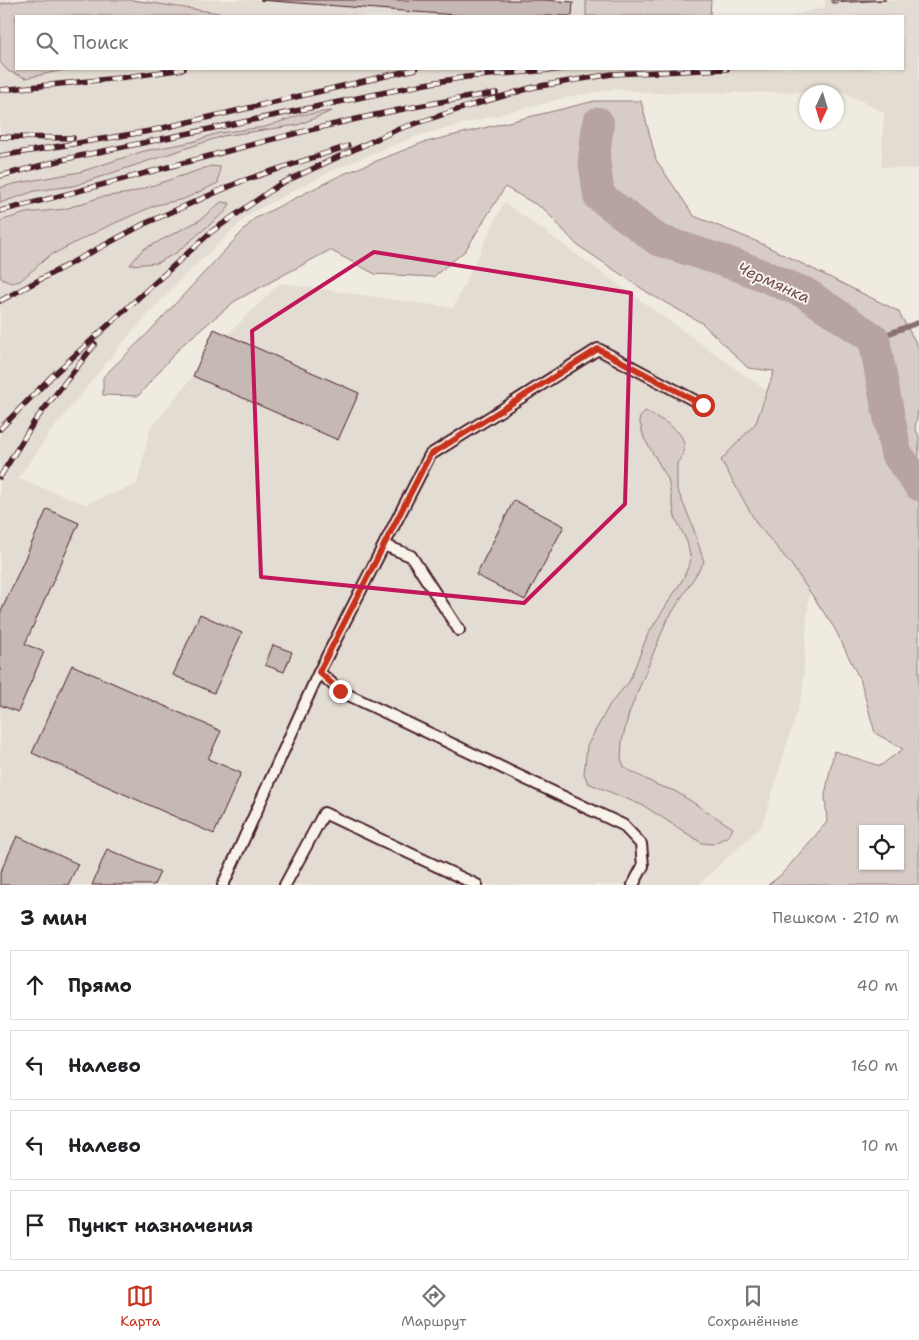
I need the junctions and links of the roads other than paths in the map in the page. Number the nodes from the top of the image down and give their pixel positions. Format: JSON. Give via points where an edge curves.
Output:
{"nodes":[{"id":1,"x":703,"y":405,"type":"dead end"},
{"id":2,"x":384,"y":545,"type":"junction"},
{"id":3,"x":459,"y":630,"type":"dead end"},
{"id":4,"x":319,"y":672,"type":"junction"},
{"id":5,"x":224,"y":885,"type":"edge"},
{"id":6,"x":285,"y":885,"type":"edge"},
{"id":7,"x":477,"y":885,"type":"edge"},
{"id":8,"x":633,"y":885,"type":"edge"}],
"edges":[{"from":1,"to":2,"type":"lane","via":[[598,349],[430,455]]},
{"from":2,"to":3,"type":"lane","via":[[411,556]]},
{"from":2,"to":4,"type":"lane"},
{"from":4,"to":5,"type":"lane"},
{"from":4,"to":8,"type":"lane","via":[[340,691],[623,825],[641,844],[643,866]]},
{"from":6,"to":7,"type":"lane","via":[[324,813]]}]}
